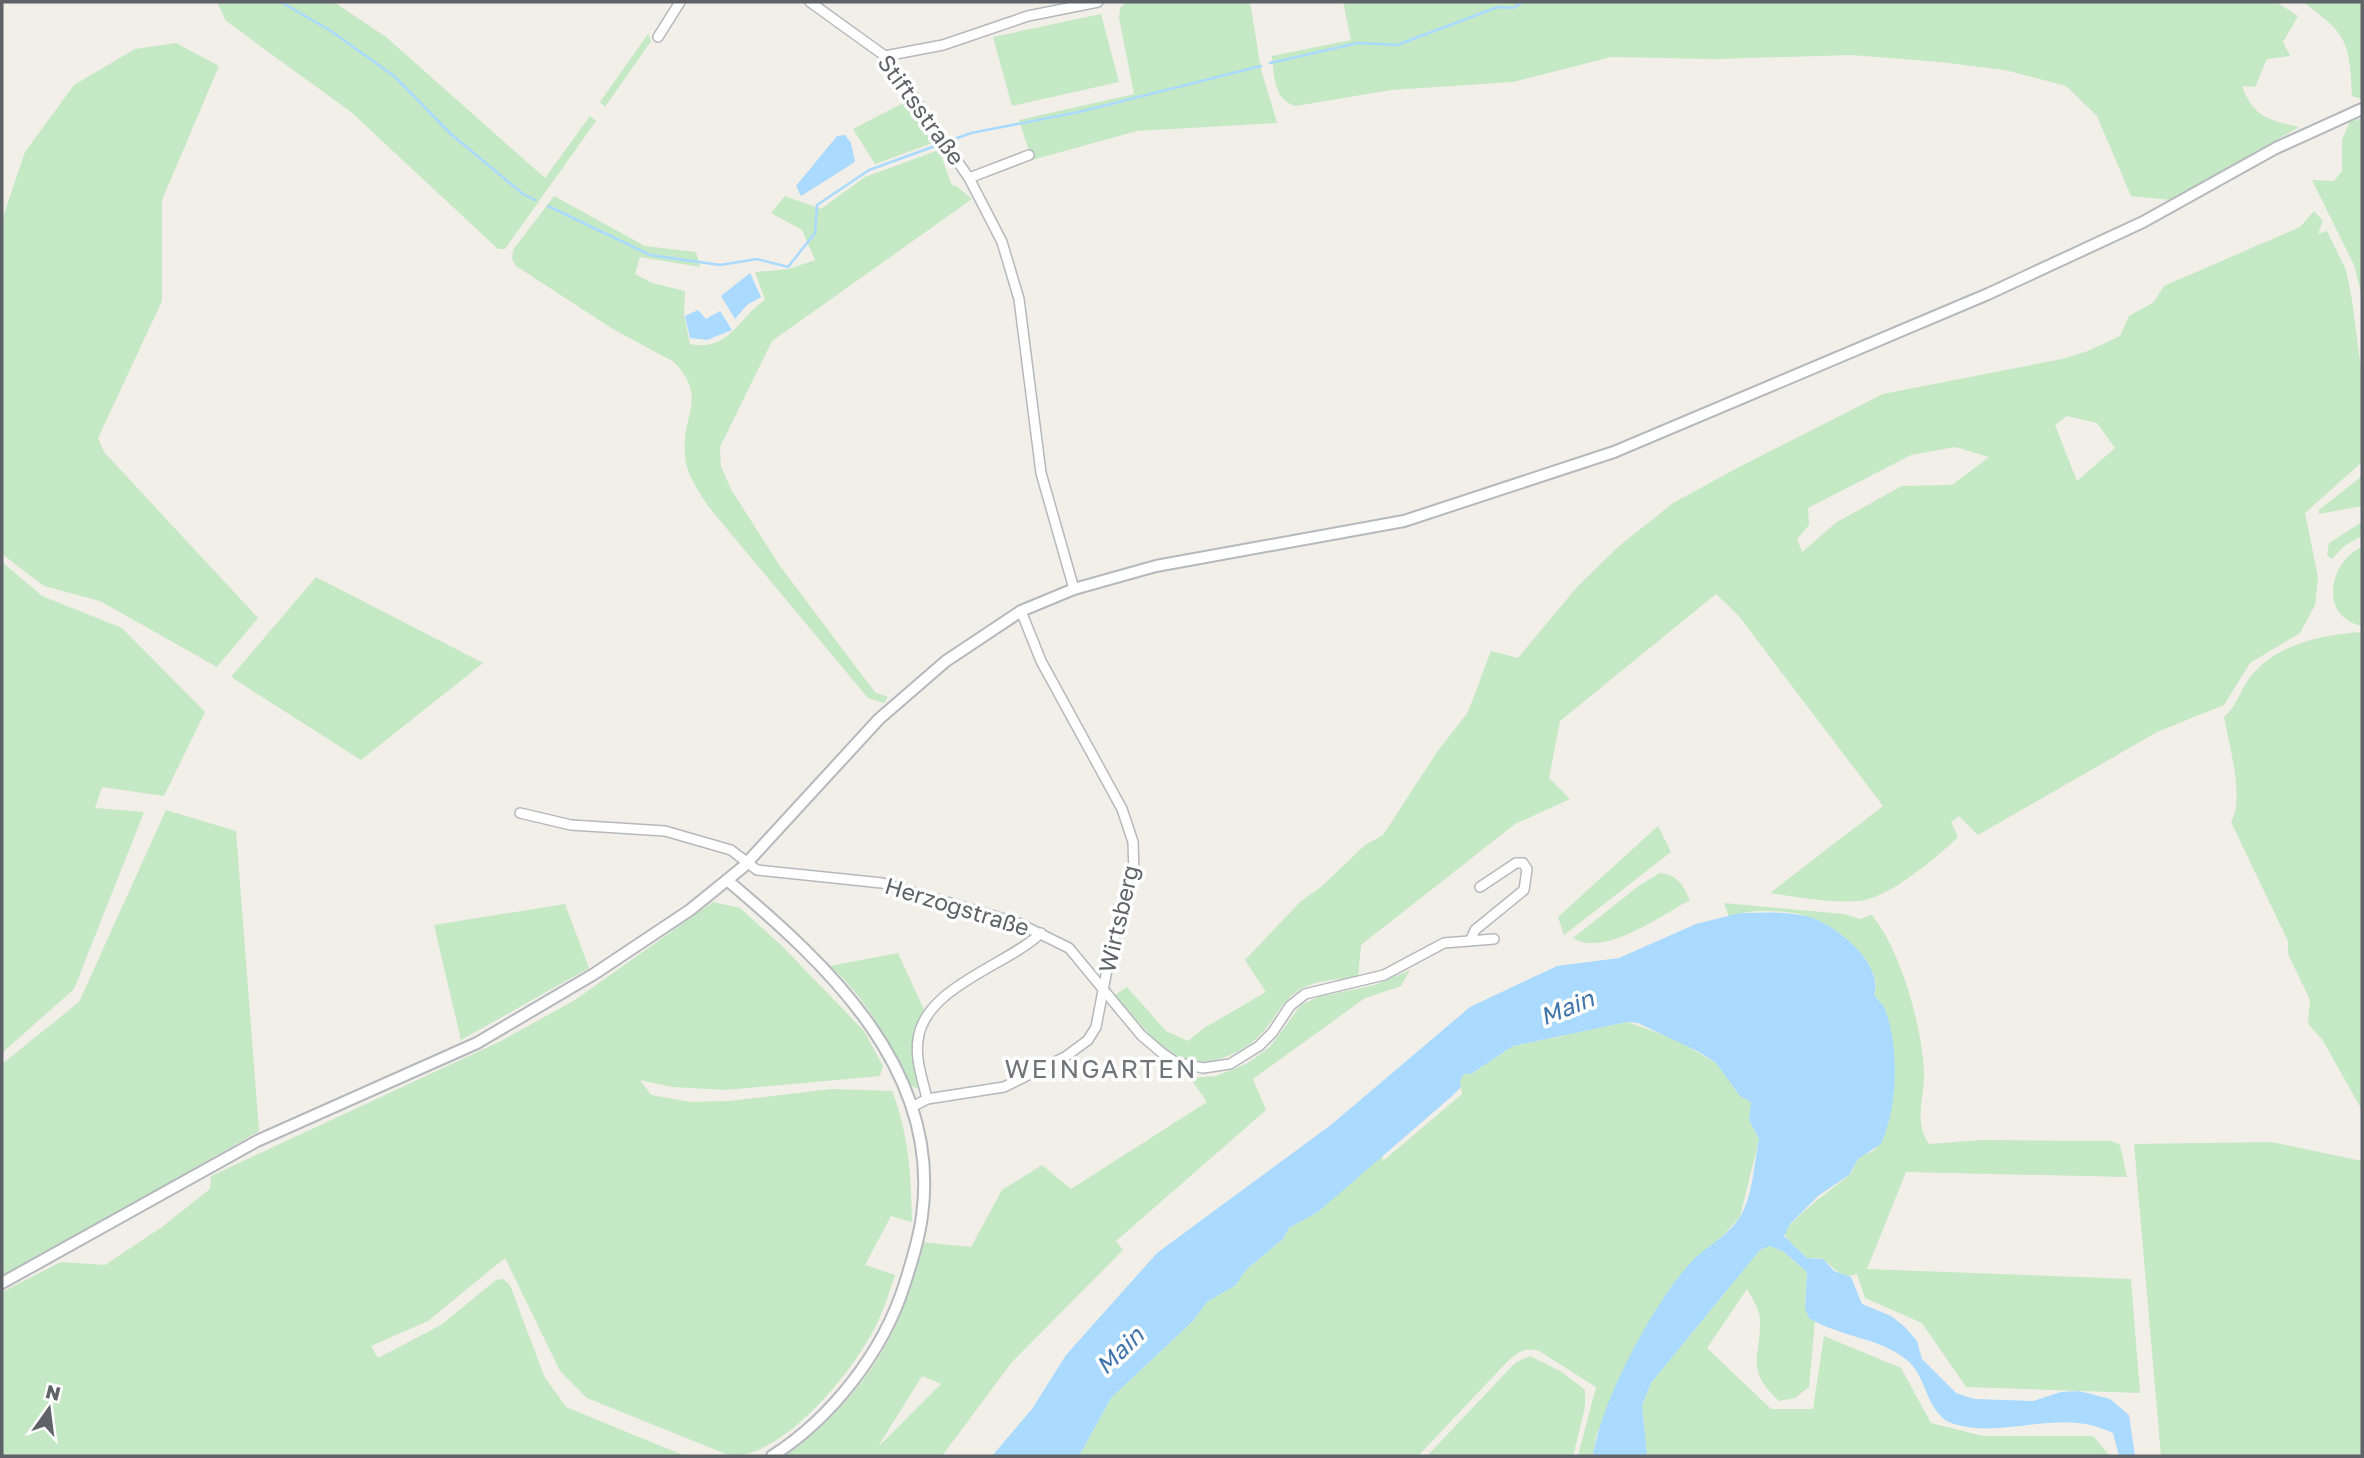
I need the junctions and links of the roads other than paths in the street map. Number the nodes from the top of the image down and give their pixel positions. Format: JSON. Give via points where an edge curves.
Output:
{"nodes":[{"id":1,"x":680,"y":2,"type":"edge"},
{"id":2,"x":810,"y":2,"type":"edge"},
{"id":3,"x":1098,"y":2,"type":"edge"},
{"id":4,"x":658,"y":37,"type":"dead end"},
{"id":5,"x":885,"y":57,"type":"junction"},
{"id":6,"x":2362,"y":109,"type":"edge"},
{"id":7,"x":1029,"y":155,"type":"dead end"},
{"id":8,"x":969,"y":178,"type":"junction"},
{"id":9,"x":1074,"y":589,"type":"junction"},
{"id":10,"x":1021,"y":611,"type":"junction"},
{"id":11,"x":520,"y":813,"type":"dead end"},
{"id":12,"x":747,"y":863,"type":"junction"},
{"id":13,"x":727,"y":880,"type":"junction"},
{"id":14,"x":1480,"y":887,"type":"dead end"},
{"id":15,"x":1041,"y":933,"type":"junction"},
{"id":16,"x":1471,"y":939,"type":"junction"},
{"id":17,"x":1494,"y":939,"type":"dead end"},
{"id":18,"x":1103,"y":991,"type":"junction"},
{"id":19,"x":927,"y":1099,"type":"junction"},
{"id":20,"x":912,"y":1107,"type":"junction"},
{"id":21,"x":2,"y":1283,"type":"edge"},
{"id":22,"x":772,"y":1456,"type":"edge"}],
"edges":[{"from":1,"to":4,"type":"street"},
{"from":2,"to":5,"type":"street","name":"Stiftsstraße"},
{"from":3,"to":5,"type":"street","via":[[1028,16],[943,45]]},
{"from":5,"to":8,"type":"street","name":"Stiftsstraße"},
{"from":6,"to":9,"type":"street","via":[[2324,124],[2143,222],[2000,288],[1614,452],[1404,521],[1156,566]]},
{"from":7,"to":8,"type":"street"},
{"from":8,"to":9,"type":"street","name":"Stiftsstraße","via":[[1002,242],[1019,299],[1041,473]]},
{"from":9,"to":10,"type":"street"},
{"from":10,"to":12,"type":"street","via":[[946,661],[879,719]]},
{"from":10,"to":18,"type":"street","name":"Wirtsberg","via":[[1041,661],[1126,821],[1135,859]]},
{"from":11,"to":12,"type":"street","name":"Herzogstraße","via":[[571,825],[665,831],[716,844]]},
{"from":12,"to":13,"type":"street"},
{"from":12,"to":15,"type":"street","name":"Herzogstraße","via":[[770,873],[907,888]]},
{"from":13,"to":20,"type":"street","via":[[850,994],[890,1057]]},
{"from":13,"to":21,"type":"street","via":[[645,941],[528,1016],[257,1141]]},
{"from":14,"to":16,"type":"street","via":[[1516,863],[1527,869],[1524,890],[1475,930]]},
{"from":15,"to":18,"type":"street","name":"Herzogstraße","via":[[1069,948]]},
{"from":15,"to":19,"type":"street","via":[[968,978],[926,1019],[917,1054]]},
{"from":16,"to":17,"type":"street","name":"Herzogstraße"},
{"from":16,"to":18,"type":"street","name":"Herzogstraße","via":[[1444,943],[1384,975],[1305,994],[1259,1046],[1215,1069],[1189,1066],[1162,1053]]},
{"from":18,"to":19,"type":"street","name":"Wirtsberg","via":[[1096,1027],[1088,1040],[1065,1057],[1004,1087]]},
{"from":19,"to":20,"type":"street","name":"Wirtsberg"},
{"from":20,"to":22,"type":"street","via":[[920,1140],[924,1196],[904,1286],[880,1340],[849,1385],[823,1416]]}]}
